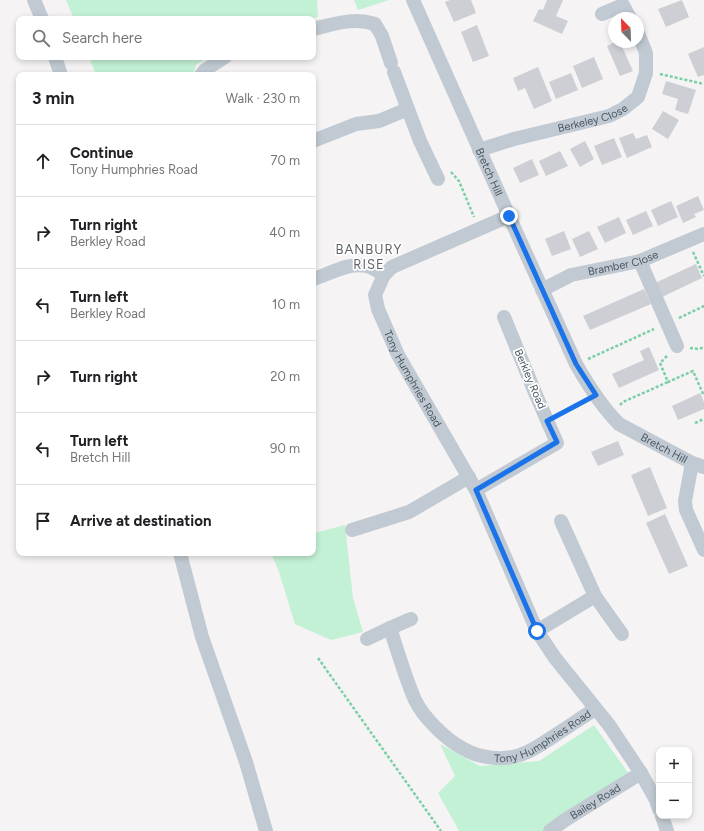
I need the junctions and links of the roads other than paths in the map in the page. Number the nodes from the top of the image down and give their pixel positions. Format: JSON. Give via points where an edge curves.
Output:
{"nodes":[{"id":1,"x":34,"y":0,"type":"edge"},
{"id":2,"x":413,"y":0,"type":"edge"},
{"id":3,"x":629,"y":2,"type":"edge"},
{"id":4,"x":630,"y":12,"type":"edge"},
{"id":5,"x":602,"y":14,"type":"dead end"},
{"id":6,"x":41,"y":16,"type":"edge"},
{"id":7,"x":316,"y":28,"type":"edge"},
{"id":8,"x":644,"y":48,"type":"edge"},
{"id":9,"x":56,"y":60,"type":"edge"},
{"id":10,"x":221,"y":60,"type":"edge"},
{"id":11,"x":60,"y":72,"type":"edge"},
{"id":12,"x":205,"y":72,"type":"edge"},
{"id":13,"x":408,"y":109,"type":"junction"},
{"id":14,"x":316,"y":140,"type":"edge"},
{"id":15,"x":479,"y":150,"type":"junction"},
{"id":16,"x":438,"y":179,"type":"dead end"},
{"id":17,"x":509,"y":216,"type":"junction"},
{"id":18,"x":704,"y":234,"type":"edge"},
{"id":19,"x":640,"y":261,"type":"junction"},
{"id":20,"x":384,"y":275,"type":"junction"},
{"id":21,"x":316,"y":278,"type":"edge"},
{"id":22,"x":542,"y":290,"type":"junction"},
{"id":23,"x":504,"y":317,"type":"dead end"},
{"id":24,"x":677,"y":346,"type":"road end"},
{"id":25,"x":698,"y":465,"type":"edge"},
{"id":26,"x":469,"y":477,"type":"junction"},
{"id":27,"x":476,"y":490,"type":"junction"},
{"id":28,"x":561,"y":522,"type":"dead end"},
{"id":29,"x":352,"y":530,"type":"dead end"},
{"id":30,"x":704,"y":550,"type":"edge"},
{"id":31,"x":181,"y":556,"type":"edge"},
{"id":32,"x":595,"y":596,"type":"junction"},
{"id":33,"x":411,"y":619,"type":"dead end"},
{"id":34,"x":390,"y":628,"type":"junction"},
{"id":35,"x":537,"y":631,"type":"junction"},
{"id":36,"x":622,"y":634,"type":"dead end"},
{"id":37,"x":367,"y":639,"type":"dead end"},
{"id":38,"x":595,"y":709,"type":"junction"},
{"id":39,"x":641,"y":773,"type":"junction"},
{"id":40,"x":656,"y":800,"type":"edge"},
{"id":41,"x":663,"y":819,"type":"edge"},
{"id":42,"x":266,"y":831,"type":"edge"},
{"id":43,"x":550,"y":831,"type":"edge"},
{"id":44,"x":667,"y":831,"type":"edge"}],
"edges":[{"from":1,"to":6,"type":"street"},
{"from":2,"to":15,"type":"street","name":"Bretch Hill"},
{"from":3,"to":4,"type":"street"},
{"from":3,"to":5,"type":"street"},
{"from":7,"to":13,"type":"street","via":[[349,21],[375,24],[382,36]]},
{"from":8,"to":15,"type":"street","name":"Berkeley Close","via":[[646,71],[638,97],[623,109],[609,116]]},
{"from":9,"to":11,"type":"street"},
{"from":10,"to":12,"type":"street"},
{"from":13,"to":14,"type":"street","via":[[379,122],[356,124]]},
{"from":13,"to":16,"type":"street"},
{"from":15,"to":17,"type":"street","name":"Bretch Hill"},
{"from":17,"to":20,"type":"street","via":[[392,268]]},
{"from":17,"to":22,"type":"street","name":"Bretch Hill"},
{"from":18,"to":19,"type":"street","name":"Bramber Close"},
{"from":19,"to":22,"type":"street","name":"Bramber Close","via":[[571,275]]},
{"from":19,"to":24,"type":"street"},
{"from":20,"to":21,"type":"street","via":[[368,266],[357,266],[344,267]]},
{"from":20,"to":26,"type":"street","name":"Tony Humphries Road","via":[[375,295],[378,309],[398,355]]},
{"from":22,"to":25,"type":"street","name":"Bretch Hill","via":[[576,364],[611,416],[631,431]]},
{"from":23,"to":27,"type":"street","name":"Berkley Road","via":[[557,442]]},
{"from":25,"to":30,"type":"street","via":[[685,501],[686,510]]},
{"from":26,"to":27,"type":"street","name":"Tony Humphries Road"},
{"from":26,"to":29,"type":"street","via":[[409,512]]},
{"from":27,"to":35,"type":"street","name":"Tony Humphries Road"},
{"from":28,"to":32,"type":"street"},
{"from":31,"to":42,"type":"street","via":[[202,637],[246,762]]},
{"from":32,"to":35,"type":"street"},
{"from":32,"to":36,"type":"street"},
{"from":33,"to":34,"type":"street"},
{"from":34,"to":37,"type":"street"},
{"from":34,"to":38,"type":"street","name":"Tony Humphries Road","via":[[418,706],[438,729],[464,749],[500,758],[521,755],[533,750]]},
{"from":35,"to":38,"type":"street","name":"Tony Humphries Road"},
{"from":38,"to":39,"type":"street"},
{"from":39,"to":40,"type":"street"},
{"from":39,"to":43,"type":"street","name":"Bailey Road"},
{"from":41,"to":44,"type":"street"}]}
